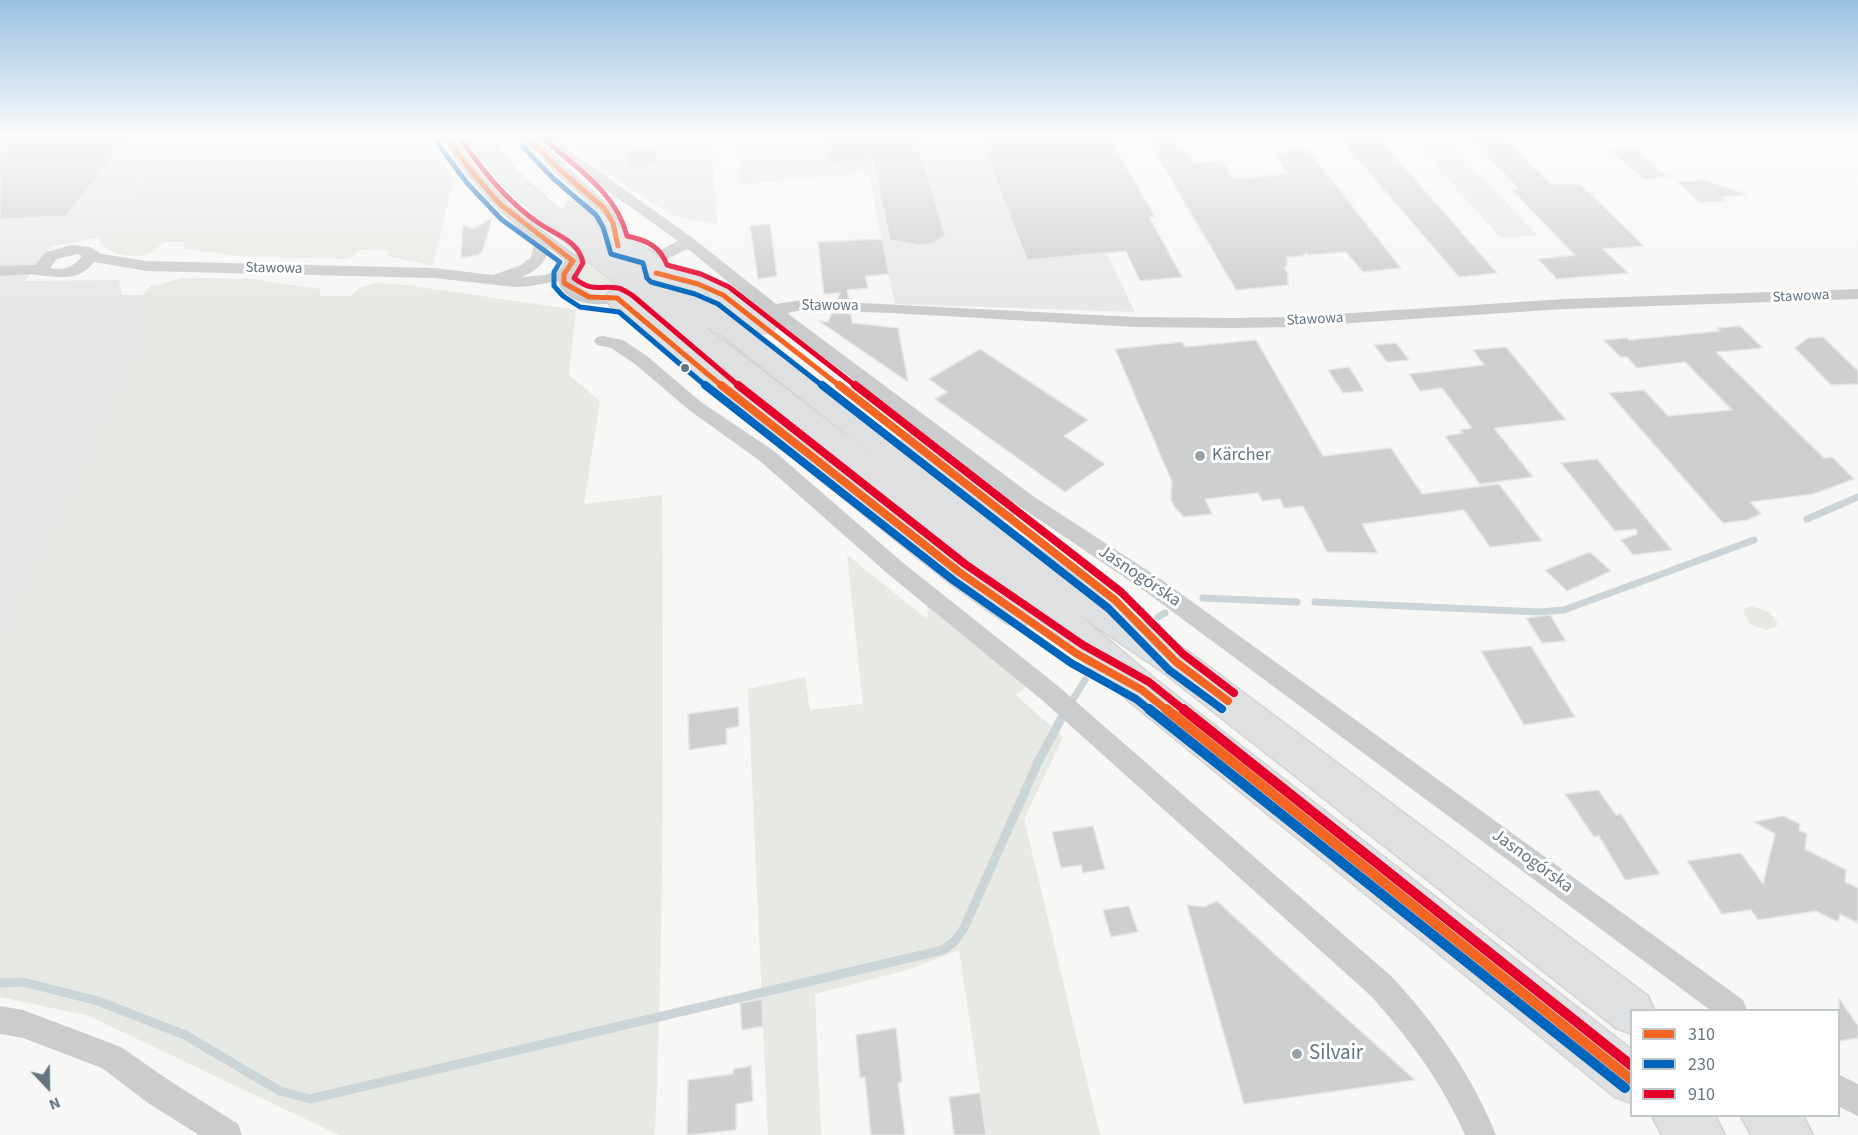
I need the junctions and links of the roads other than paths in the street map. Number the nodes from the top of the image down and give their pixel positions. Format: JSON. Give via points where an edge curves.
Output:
{"nodes":[{"id":1,"x":490,"y":191,"type":"edge"},
{"id":2,"x":523,"y":191,"type":"edge"},
{"id":3,"x":551,"y":191,"type":"edge"},
{"id":4,"x":584,"y":191,"type":"edge"},
{"id":5,"x":617,"y":191,"type":"edge"},
{"id":6,"x":565,"y":214,"type":"junction"},
{"id":7,"x":532,"y":231,"type":"junction"},
{"id":8,"x":685,"y":239,"type":"junction"},
{"id":9,"x":618,"y":246,"type":"junction"},
{"id":10,"x":90,"y":255,"type":"junction"},
{"id":11,"x":652,"y":261,"type":"junction"},
{"id":12,"x":0,"y":262,"type":"edge"},
{"id":13,"x":45,"y":264,"type":"junction"},
{"id":14,"x":147,"y":266,"type":"junction"},
{"id":15,"x":569,"y":267,"type":"junction"},
{"id":16,"x":77,"y":269,"type":"junction"},
{"id":17,"x":0,"y":272,"type":"edge"},
{"id":18,"x":401,"y":274,"type":"junction"},
{"id":19,"x":489,"y":279,"type":"junction"},
{"id":20,"x":569,"y":290,"type":"junction"},
{"id":21,"x":1858,"y":294,"type":"edge"},
{"id":22,"x":616,"y":298,"type":"junction"},
{"id":23,"x":773,"y":310,"type":"junction"},
{"id":24,"x":707,"y":326,"type":"junction"},
{"id":25,"x":603,"y":341,"type":"dead end"},
{"id":26,"x":1176,"y":662,"type":"junction"},
{"id":27,"x":1142,"y":690,"type":"junction"},
{"id":28,"x":1730,"y":1009,"type":"edge"},
{"id":29,"x":1630,"y":1010,"type":"edge"},
{"id":30,"x":0,"y":1020,"type":"edge"},
{"id":31,"x":1630,"y":1078,"type":"edge"},
{"id":32,"x":1840,"y":1090,"type":"edge"},
{"id":33,"x":1858,"y":1101,"type":"edge"},
{"id":34,"x":1677,"y":1117,"type":"edge"},
{"id":35,"x":1765,"y":1117,"type":"edge"},
{"id":36,"x":227,"y":1135,"type":"edge"},
{"id":37,"x":1482,"y":1135,"type":"edge"},
{"id":38,"x":1701,"y":1135,"type":"edge"},
{"id":39,"x":1789,"y":1135,"type":"edge"}],
"edges":[{"from":1,"to":7,"type":"street"},
{"from":2,"to":6,"type":"main road"},
{"from":3,"to":6,"type":"main road"},
{"from":4,"to":9,"type":"street","via":[[604,208],[613,223]]},
{"from":5,"to":8,"type":"street","name":"Jasnogórska"},
{"from":6,"to":24,"type":"main road","bridge":true},
{"from":7,"to":15,"type":"street","via":[[551,241]]},
{"from":7,"to":19,"type":"street","name":"Stawowa","via":[[542,249],[536,262],[512,275]]},
{"from":8,"to":11,"type":"street"},
{"from":8,"to":23,"type":"street","name":"Jasnogórska"},
{"from":9,"to":11,"type":"street"},
{"from":9,"to":15,"type":"street","name":"Stawowa","via":[[593,250]]},
{"from":10,"to":13,"type":"street","name":"Stawowa","via":[[76,249]]},
{"from":10,"to":14,"type":"street","name":"Stawowa"},
{"from":10,"to":16,"type":"street"},
{"from":11,"to":22,"type":"street","via":[[642,288]]},
{"from":11,"to":26,"type":"main road","via":[[723,295],[1115,600]]},
{"from":12,"to":13,"type":"street","name":"Stawowa"},
{"from":13,"to":16,"type":"street","name":"Stawowa","via":[[47,273]]},
{"from":13,"to":17,"type":"street","name":"Stawowa"},
{"from":14,"to":16,"type":"street","name":"Stawowa"},
{"from":14,"to":18,"type":"street","name":"Stawowa"},
{"from":15,"to":19,"type":"street","name":"Stawowa","via":[[538,283]]},
{"from":15,"to":20,"type":"street","via":[[564,283]]},
{"from":18,"to":19,"type":"street","name":"Stawowa"},
{"from":18,"to":20,"type":"street","name":"Stawowa","via":[[510,293]]},
{"from":20,"to":22,"type":"street","via":[[587,298]]},
{"from":21,"to":23,"type":"street","name":"Stawowa","via":[[1565,304],[1244,322],[1135,322],[802,305]]},
{"from":22,"to":27,"type":"main road","via":[[959,572],[1077,654]]},
{"from":23,"to":28,"type":"street","name":"Jasnogórska","via":[[1026,501],[1154,586]]},
{"from":24,"to":26,"type":"main road","via":[[1097,610]]},
{"from":24,"to":27,"type":"main road"},
{"from":25,"to":37,"type":"street","via":[[617,344],[641,360],[695,406],[766,456],[895,568],[1050,693],[1381,986],[1418,1027]]},
{"from":26,"to":29,"type":"main road"},
{"from":27,"to":31,"type":"main road"},
{"from":30,"to":36,"type":"street","via":[[23,1024],[111,1057]]},
{"from":32,"to":33,"type":"street"},
{"from":34,"to":38,"type":"main road"},
{"from":35,"to":39,"type":"main road"}]}
